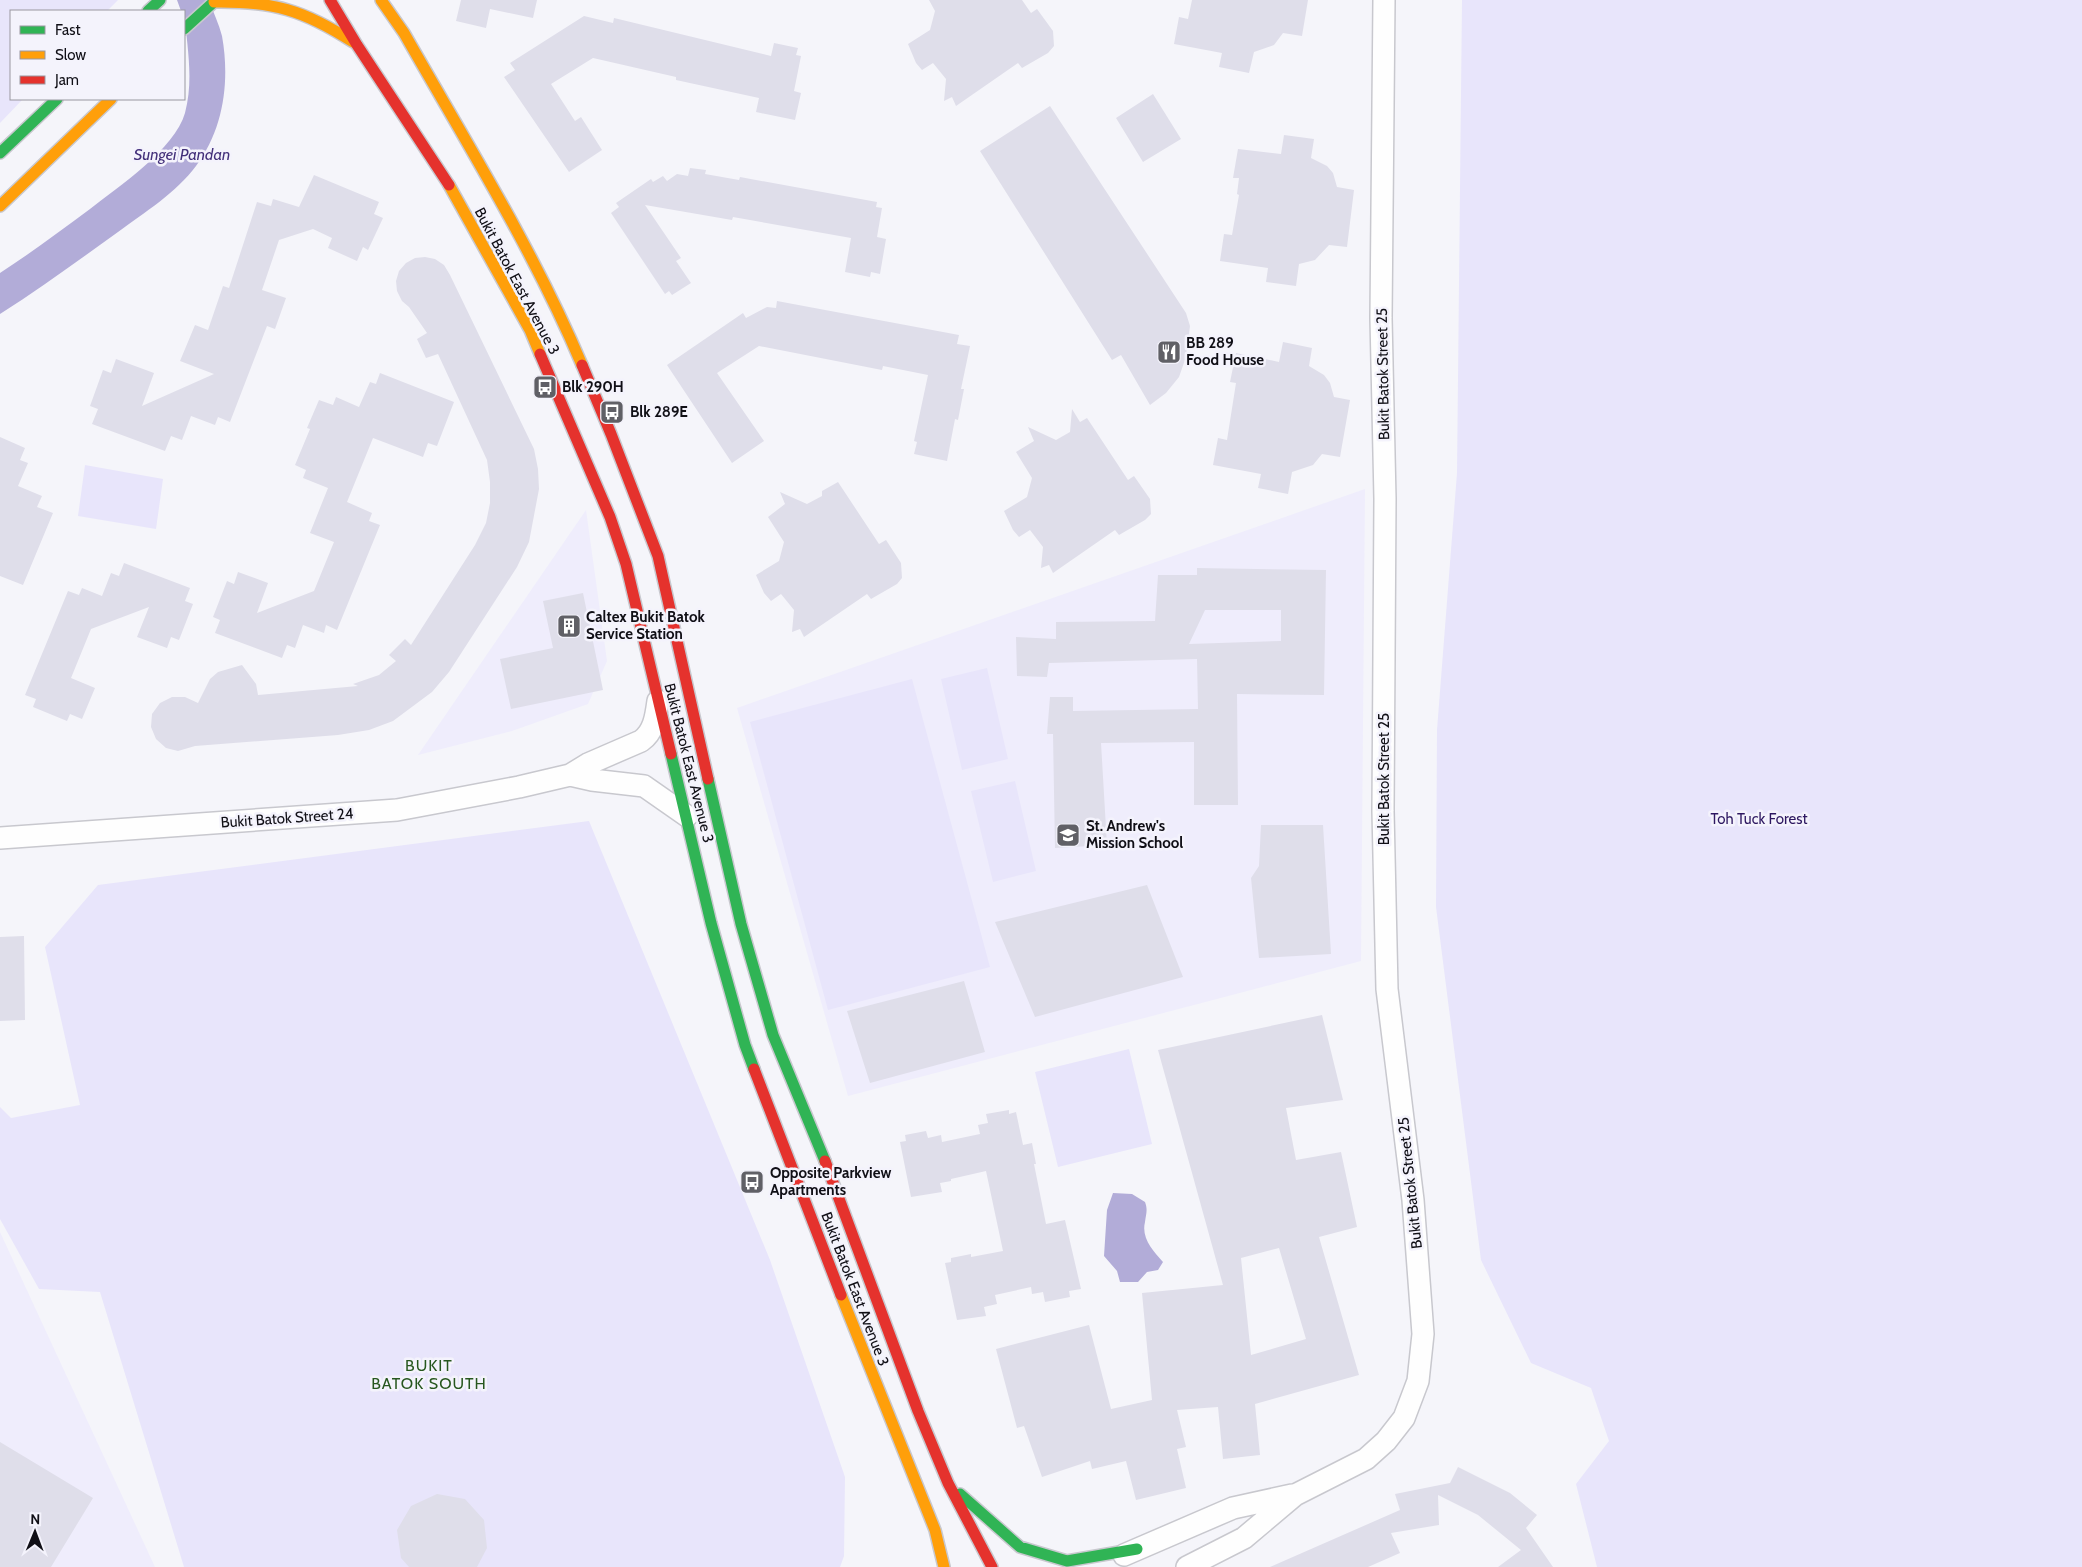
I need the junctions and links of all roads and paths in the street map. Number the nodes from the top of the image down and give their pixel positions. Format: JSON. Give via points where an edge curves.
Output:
{"nodes":[{"id":1,"x":160,"y":0,"type":"edge"},
{"id":2,"x":330,"y":0,"type":"edge"},
{"id":3,"x":381,"y":0,"type":"edge"},
{"id":4,"x":1384,"y":0,"type":"edge"},
{"id":5,"x":214,"y":2,"type":"edge"},
{"id":6,"x":149,"y":10,"type":"edge"},
{"id":7,"x":185,"y":28,"type":"edge"},
{"id":8,"x":356,"y":45,"type":"junction"},
{"id":9,"x":56,"y":100,"type":"edge"},
{"id":10,"x":110,"y":100,"type":"edge"},
{"id":11,"x":0,"y":153,"type":"edge"},
{"id":12,"x":0,"y":206,"type":"edge"},
{"id":13,"x":658,"y":701,"type":"junction"},
{"id":14,"x":570,"y":775,"type":"junction"},
{"id":15,"x":687,"y":816,"type":"junction"},
{"id":16,"x":0,"y":838,"type":"edge"},
{"id":17,"x":948,"y":1482,"type":"junction"},
{"id":18,"x":1295,"y":1495,"type":"junction"},
{"id":19,"x":936,"y":1530,"type":"junction"},
{"id":20,"x":1137,"y":1549,"type":"junction"},
{"id":21,"x":927,"y":1558,"type":"dead end"},
{"id":22,"x":944,"y":1567,"type":"edge"},
{"id":23,"x":992,"y":1567,"type":"edge"},
{"id":24,"x":1100,"y":1567,"type":"edge"},
{"id":25,"x":1187,"y":1567,"type":"edge"}],
"edges":[{"from":1,"to":6,"type":"main road"},
{"from":2,"to":8,"type":"main road","name":"Bukit Batok East Avenue 3"},
{"from":3,"to":17,"type":"main road","name":"Bukit Batok East Avenue 3","via":[[404,33],[531,257],[561,316],[641,511],[658,556],[739,914],[773,1035]]},
{"from":4,"to":18,"type":"street","name":"Bukit Batok Street 25","via":[[1381,318],[1387,989],[1413,1200],[1423,1334],[1418,1381],[1404,1418],[1386,1441],[1366,1459]]},
{"from":5,"to":7,"type":"main road"},
{"from":5,"to":8,"type":"main road","via":[[258,1],[299,10]]},
{"from":8,"to":13,"type":"main road","name":"Bukit Batok East Avenue 3","via":[[448,184],[530,330],[610,517],[626,564]]},
{"from":9,"to":11,"type":"main road"},
{"from":10,"to":12,"type":"main road"},
{"from":13,"to":14,"type":"street","name":"Bukit Batok Street 24","via":[[656,720],[646,737]]},
{"from":13,"to":15,"type":"main road","name":"Bukit Batok East Avenue 3"},
{"from":14,"to":15,"type":"street","name":"Bukit Batok Street 24","via":[[644,786]]},
{"from":14,"to":16,"type":"street","name":"Bukit Batok Street 24","via":[[397,810]]},
{"from":15,"to":19,"type":"main road","name":"Bukit Batok East Avenue 3","via":[[745,1045],[871,1374]]},
{"from":17,"to":20,"type":"main road","via":[[1020,1547],[1067,1561]]},
{"from":17,"to":23,"type":"main road","name":"Bukit Batok East Avenue 3"},
{"from":18,"to":20,"type":"street","name":"Bukit Batok Street 25","via":[[1233,1508]]},
{"from":18,"to":25,"type":"street","name":"Bukit Batok Street 25","via":[[1244,1538]]},
{"from":19,"to":21,"type":"main road"},
{"from":19,"to":22,"type":"main road","name":"Bukit Batok East Avenue 3"},
{"from":20,"to":24,"type":"street","name":"Bukit Batok Street 25"}]}
